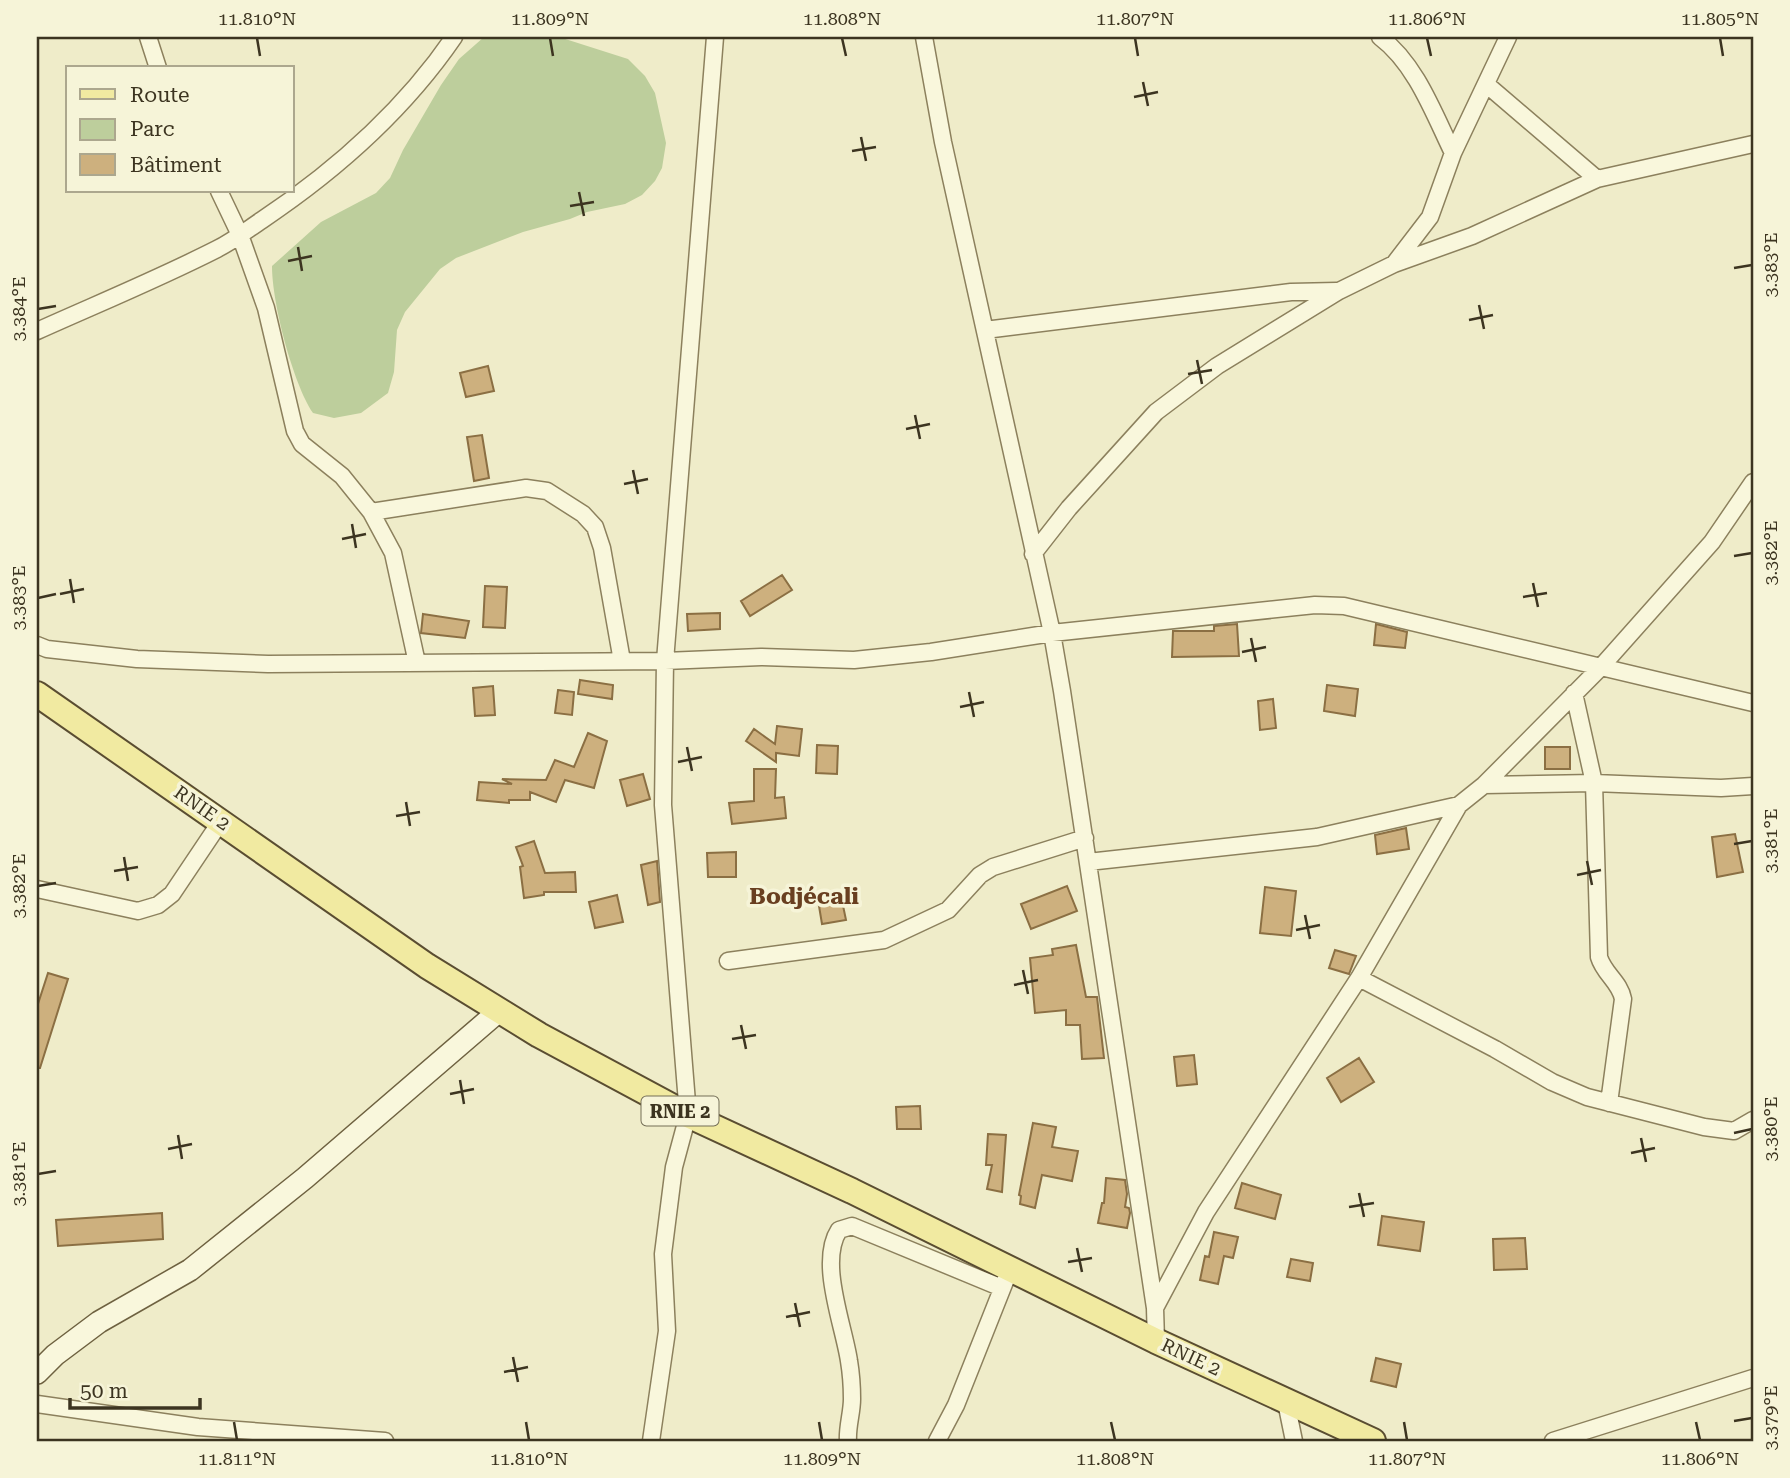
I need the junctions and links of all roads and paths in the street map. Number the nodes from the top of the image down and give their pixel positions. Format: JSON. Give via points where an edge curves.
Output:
{"nodes":[{"id":1,"x":148,"y":37,"type":"edge"},
{"id":2,"x":454,"y":37,"type":"edge"},
{"id":3,"x":715,"y":37,"type":"edge"},
{"id":4,"x":924,"y":37,"type":"edge"},
{"id":5,"x":1380,"y":37,"type":"edge"},
{"id":6,"x":1508,"y":37,"type":"edge"},
{"id":7,"x":157,"y":66,"type":"edge"},
{"id":8,"x":1486,"y":84,"type":"junction"},
{"id":9,"x":1753,"y":145,"type":"edge"},
{"id":10,"x":1453,"y":153,"type":"junction"},
{"id":11,"x":1597,"y":179,"type":"junction"},
{"id":12,"x":219,"y":192,"type":"edge"},
{"id":13,"x":240,"y":235,"type":"junction"},
{"id":14,"x":1394,"y":264,"type":"junction"},
{"id":15,"x":1339,"y":291,"type":"junction"},
{"id":16,"x":985,"y":330,"type":"junction"},
{"id":17,"x":37,"y":331,"type":"edge"},
{"id":18,"x":1753,"y":482,"type":"edge"},
{"id":19,"x":371,"y":512,"type":"junction"},
{"id":20,"x":1033,"y":554,"type":"junction"},
{"id":21,"x":1052,"y":633,"type":"junction"},
{"id":22,"x":37,"y":645,"type":"edge"},
{"id":23,"x":622,"y":661,"type":"junction"},
{"id":24,"x":665,"y":661,"type":"junction"},
{"id":25,"x":417,"y":663,"type":"junction"},
{"id":26,"x":1600,"y":668,"type":"junction"},
{"id":27,"x":37,"y":694,"type":"edge"},
{"id":28,"x":1574,"y":694,"type":"junction"},
{"id":29,"x":1753,"y":703,"type":"edge"},
{"id":30,"x":1594,"y":783,"type":"junction"},
{"id":31,"x":1484,"y":785,"type":"junction"},
{"id":32,"x":1753,"y":786,"type":"edge"},
{"id":33,"x":1459,"y":805,"type":"junction"},
{"id":34,"x":221,"y":821,"type":"junction"},
{"id":35,"x":1084,"y":838,"type":"junction"},
{"id":36,"x":1088,"y":862,"type":"junction"},
{"id":37,"x":37,"y":889,"type":"edge"},
{"id":38,"x":729,"y":961,"type":"dead end"},
{"id":39,"x":1359,"y":978,"type":"junction"},
{"id":40,"x":499,"y":1012,"type":"junction"},
{"id":41,"x":1609,"y":1103,"type":"junction"},
{"id":42,"x":688,"y":1115,"type":"junction"},
{"id":43,"x":1751,"y":1125,"type":"edge"},
{"id":44,"x":1005,"y":1279,"type":"junction"},
{"id":45,"x":1155,"y":1308,"type":"junction"},
{"id":46,"x":1156,"y":1341,"type":"junction"},
{"id":47,"x":37,"y":1373,"type":"edge"},
{"id":48,"x":1753,"y":1378,"type":"edge"},
{"id":49,"x":1286,"y":1402,"type":"junction"},
{"id":50,"x":37,"y":1404,"type":"edge"},
{"id":51,"x":198,"y":1427,"type":"junction"},
{"id":52,"x":222,"y":1441,"type":"edge"},
{"id":53,"x":385,"y":1441,"type":"edge"},
{"id":54,"x":651,"y":1441,"type":"edge"},
{"id":55,"x":848,"y":1441,"type":"edge"},
{"id":56,"x":937,"y":1441,"type":"edge"},
{"id":57,"x":1294,"y":1441,"type":"edge"},
{"id":58,"x":1373,"y":1441,"type":"edge"},
{"id":59,"x":1553,"y":1441,"type":"edge"}],
"edges":[{"from":1,"to":7,"type":"street"},
{"from":2,"to":13,"type":"street","via":[[394,111],[363,141]]},
{"from":3,"to":24,"type":"street"},
{"from":4,"to":16,"type":"street"},
{"from":5,"to":10,"type":"street","via":[[1418,83]]},
{"from":6,"to":8,"type":"street"},
{"from":8,"to":10,"type":"street"},
{"from":8,"to":11,"type":"street"},
{"from":9,"to":11,"type":"street"},
{"from":10,"to":14,"type":"street","via":[[1430,218]]},
{"from":11,"to":14,"type":"street","via":[[1472,236]]},
{"from":12,"to":13,"type":"street"},
{"from":13,"to":17,"type":"street"},
{"from":13,"to":19,"type":"street","via":[[266,308],[295,430],[302,444],[342,476]]},
{"from":14,"to":15,"type":"street"},
{"from":15,"to":16,"type":"street","via":[[1292,292]]},
{"from":15,"to":20,"type":"street","via":[[1217,366],[1156,412]]},
{"from":16,"to":20,"type":"street"},
{"from":18,"to":26,"type":"street","via":[[1712,542]]},
{"from":19,"to":23,"type":"street","via":[[526,488],[547,491],[595,527]]},
{"from":19,"to":25,"type":"street","via":[[393,553]]},
{"from":20,"to":21,"type":"street"},
{"from":21,"to":24,"type":"street","via":[[854,660]]},
{"from":21,"to":26,"type":"street","via":[[1315,605],[1345,606]]},
{"from":21,"to":35,"type":"street"},
{"from":22,"to":25,"type":"street","via":[[138,659]]},
{"from":23,"to":24,"type":"street"},
{"from":23,"to":25,"type":"street"},
{"from":24,"to":42,"type":"street","via":[[663,805]]},
{"from":26,"to":28,"type":"street"},
{"from":26,"to":29,"type":"street"},
{"from":27,"to":34,"type":"main road","name":"RNIE 2","number":"RNIE 2"},
{"from":28,"to":30,"type":"street"},
{"from":28,"to":31,"type":"street"},
{"from":30,"to":31,"type":"street"},
{"from":30,"to":32,"type":"street"},
{"from":30,"to":41,"type":"street","via":[[1599,957],[1623,999]]},
{"from":31,"to":33,"type":"street"},
{"from":33,"to":36,"type":"street","via":[[1317,837]]},
{"from":33,"to":39,"type":"street"},
{"from":34,"to":37,"type":"street","via":[[172,894],[158,905],[138,911]]},
{"from":34,"to":40,"type":"main road","name":"RNIE 2","number":"RNIE 2"},
{"from":35,"to":36,"type":"street"},
{"from":35,"to":38,"type":"street","via":[[993,867],[974,880],[948,910],[884,940]]},
{"from":36,"to":45,"type":"street"},
{"from":39,"to":41,"type":"street","via":[[1552,1082]]},
{"from":39,"to":45,"type":"street","via":[[1206,1212]]},
{"from":40,"to":42,"type":"main road","name":"RNIE 2","number":"RNIE 2"},
{"from":40,"to":47,"type":"street","via":[[190,1270],[99,1322]]},
{"from":41,"to":43,"type":"street","via":[[1704,1127],[1734,1131]]},
{"from":42,"to":44,"type":"main road","name":"RNIE 2","number":"RNIE 2","via":[[852,1191]]},
{"from":42,"to":54,"type":"street","via":[[674,1167],[663,1254],[667,1331]]},
{"from":44,"to":46,"type":"main road","name":"RNIE 2","number":"RNIE 2"},
{"from":44,"to":55,"type":"street","via":[[852,1226],[839,1230],[832,1243],[831,1266],[849,1360]]},
{"from":44,"to":56,"type":"street","via":[[956,1405]]},
{"from":45,"to":46,"type":"street"},
{"from":46,"to":49,"type":"main road","name":"RNIE 2","number":"RNIE 2"},
{"from":48,"to":59,"type":"street"},
{"from":49,"to":57,"type":"street"},
{"from":49,"to":58,"type":"main road","name":"RNIE 2","number":"RNIE 2"},
{"from":50,"to":51,"type":"street"},
{"from":51,"to":52,"type":"street"},
{"from":51,"to":53,"type":"street"}]}
